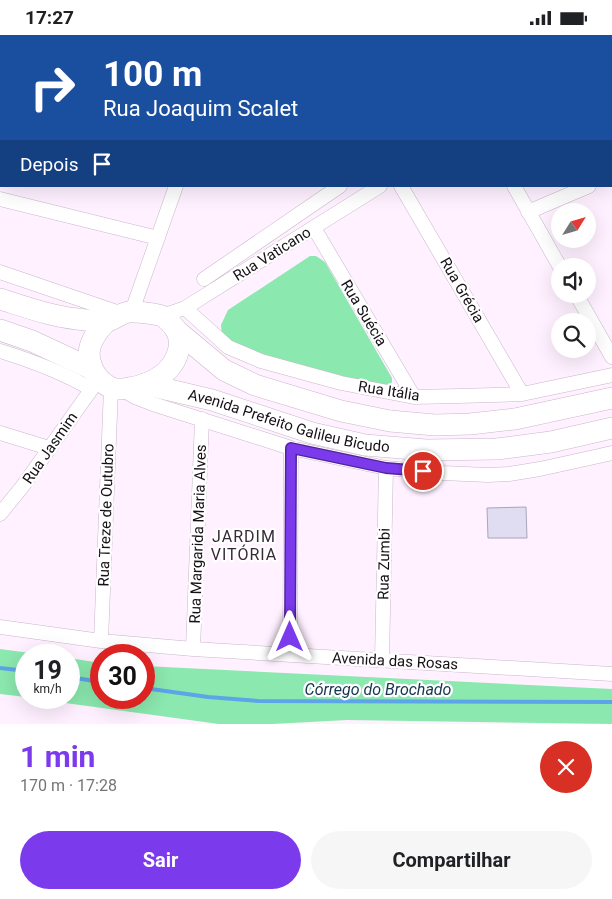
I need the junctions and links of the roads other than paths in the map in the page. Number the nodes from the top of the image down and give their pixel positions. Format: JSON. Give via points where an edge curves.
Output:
{"nodes":[{"id":1,"x":176,"y":187,"type":"edge"},
{"id":2,"x":339,"y":187,"type":"edge"},
{"id":3,"x":378,"y":187,"type":"edge"},
{"id":4,"x":402,"y":187,"type":"edge"},
{"id":5,"x":515,"y":187,"type":"edge"},
{"id":6,"x":587,"y":187,"type":"edge"},
{"id":7,"x":0,"y":199,"type":"edge"},
{"id":8,"x":528,"y":212,"type":"junction"},
{"id":9,"x":314,"y":229,"type":"junction"},
{"id":10,"x":158,"y":238,"type":"junction"},
{"id":11,"x":555,"y":258,"type":"edge"},
{"id":12,"x":0,"y":272,"type":"edge"},
{"id":13,"x":204,"y":279,"type":"dead end"},
{"id":14,"x":0,"y":299,"type":"edge"},
{"id":15,"x":581,"y":303,"type":"edge"},
{"id":16,"x":185,"y":308,"type":"junction"},
{"id":17,"x":120,"y":315,"type":"junction"},
{"id":18,"x":169,"y":323,"type":"junction"},
{"id":19,"x":0,"y":331,"type":"edge"},
{"id":20,"x":0,"y":351,"type":"edge"},
{"id":21,"x":612,"y":357,"type":"edge"},
{"id":22,"x":612,"y":375,"type":"edge"},
{"id":23,"x":103,"y":383,"type":"junction"},
{"id":24,"x":144,"y":384,"type":"junction"},
{"id":25,"x":522,"y":394,"type":"junction"},
{"id":26,"x":414,"y":397,"type":"junction"},
{"id":27,"x":612,"y":398,"type":"edge"},
{"id":28,"x":202,"y":419,"type":"junction"},
{"id":29,"x":612,"y":428,"type":"edge"},
{"id":30,"x":0,"y":433,"type":"edge"},
{"id":31,"x":50,"y":448,"type":"junction"},
{"id":32,"x":291,"y":448,"type":"junction"},
{"id":33,"x":612,"y":453,"type":"edge"},
{"id":34,"x":386,"y":468,"type":"junction"},
{"id":35,"x":0,"y":515,"type":"edge"},
{"id":36,"x":0,"y":627,"type":"edge"},
{"id":37,"x":101,"y":641,"type":"junction"},
{"id":38,"x":193,"y":649,"type":"junction"},
{"id":39,"x":290,"y":655,"type":"junction"},
{"id":40,"x":382,"y":660,"type":"junction"},
{"id":41,"x":612,"y":674,"type":"edge"}],
"edges":[{"from":1,"to":10,"type":"street"},
{"from":2,"to":13,"type":"street"},
{"from":3,"to":9,"type":"street","name":"Rua Vaticano"},
{"from":4,"to":25,"type":"street","name":"Rua Grécia"},
{"from":5,"to":8,"type":"street"},
{"from":6,"to":8,"type":"street"},
{"from":7,"to":10,"type":"street"},
{"from":8,"to":11,"type":"street"},
{"from":9,"to":16,"type":"street","name":"Rua Vaticano"},
{"from":9,"to":26,"type":"street","name":"Rua Suécia"},
{"from":10,"to":17,"type":"street"},
{"from":12,"to":17,"type":"street"},
{"from":14,"to":17,"type":"main road","via":[[48,315],[78,319]]},
{"from":15,"to":21,"type":"street"},
{"from":16,"to":18,"type":"street","name":"Rua Vaticano"},
{"from":16,"to":26,"type":"street","name":"Rua Itália","via":[[228,347],[260,361],[341,383]]},
{"from":17,"to":18,"type":"main road"},
{"from":17,"to":23,"type":"main road","via":[[100,328],[91,344],[89,357]]},
{"from":18,"to":24,"type":"main road","via":[[180,343],[177,357],[169,369]]},
{"from":18,"to":27,"type":"main road","name":"Avenida Prefeito Galileu Bicudo","via":[[224,370],[254,385],[341,411],[390,421],[470,424],[515,419]]},
{"from":19,"to":23,"type":"main road","via":[[32,341]]},
{"from":20,"to":23,"type":"street"},
{"from":22,"to":25,"type":"street","name":"Rua Itália"},
{"from":23,"to":24,"type":"main road"},
{"from":23,"to":28,"type":"street","via":[[153,404]]},
{"from":23,"to":31,"type":"street","name":"Rua Jasmim"},
{"from":23,"to":37,"type":"street","name":"Rua Treze de Outubro"},
{"from":24,"to":29,"type":"main road","name":"Avenida Prefeito Galileu Bicudo","via":[[212,400],[312,433],[365,445],[417,450],[497,449],[551,442]]},
{"from":25,"to":26,"type":"street","name":"Rua Itália"},
{"from":28,"to":32,"type":"street"},
{"from":28,"to":38,"type":"street","name":"Rua Margarida Maria Alves"},
{"from":30,"to":31,"type":"street"},
{"from":31,"to":35,"type":"street","name":"Rua Jasmim"},
{"from":32,"to":34,"type":"street"},
{"from":32,"to":39,"type":"street"},
{"from":33,"to":34,"type":"street","via":[[509,474]]},
{"from":34,"to":40,"type":"street","name":"Rua Zumbi"},
{"from":36,"to":37,"type":"street","name":"Avenida das Rosas"},
{"from":37,"to":38,"type":"street","name":"Avenida das Rosas"},
{"from":38,"to":39,"type":"street","name":"Avenida das Rosas"},
{"from":39,"to":40,"type":"street","name":"Avenida das Rosas"},
{"from":40,"to":41,"type":"street","name":"Avenida das Rosas"}]}
